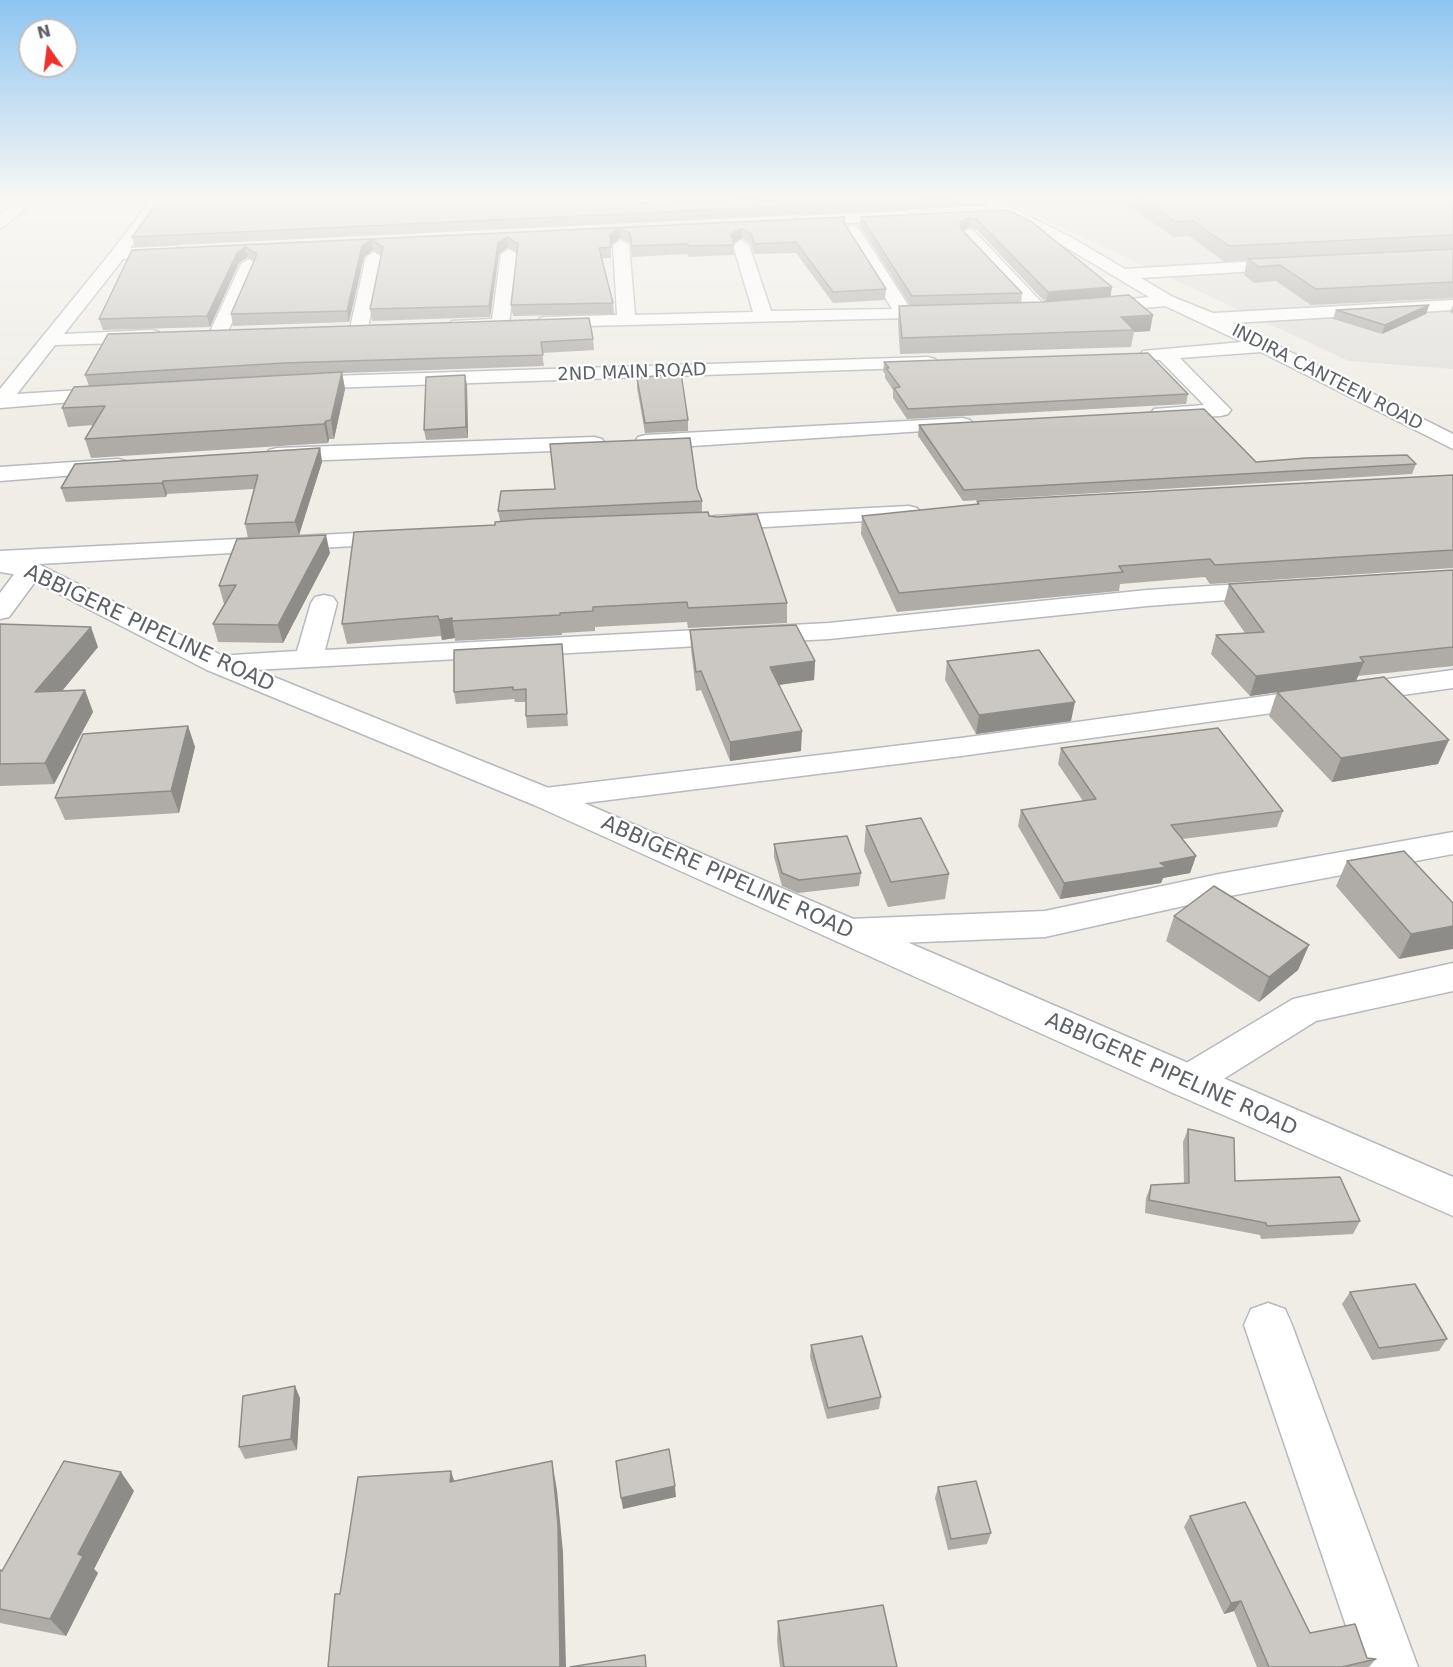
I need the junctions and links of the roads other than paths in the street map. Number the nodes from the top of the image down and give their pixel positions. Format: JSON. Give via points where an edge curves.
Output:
{"nodes":[{"id":1,"x":101,"y":275,"type":"edge"},
{"id":2,"x":244,"y":275,"type":"edge"},
{"id":3,"x":367,"y":275,"type":"edge"},
{"id":4,"x":506,"y":275,"type":"edge"},
{"id":5,"x":623,"y":275,"type":"edge"},
{"id":6,"x":750,"y":275,"type":"edge"},
{"id":7,"x":880,"y":275,"type":"edge"},
{"id":8,"x":1010,"y":275,"type":"edge"},
{"id":9,"x":1125,"y":275,"type":"edge"},
{"id":10,"x":1167,"y":301,"type":"junction"},
{"id":11,"x":1453,"y":304,"type":"edge"},
{"id":12,"x":1076,"y":309,"type":"edge"},
{"id":13,"x":1019,"y":311,"type":"edge"},
{"id":14,"x":956,"y":312,"type":"edge"},
{"id":15,"x":904,"y":313,"type":"junction"},
{"id":16,"x":764,"y":318,"type":"junction"},
{"id":17,"x":1211,"y":319,"type":"junction"},
{"id":18,"x":626,"y":320,"type":"junction"},
{"id":19,"x":500,"y":324,"type":"junction"},
{"id":20,"x":441,"y":326,"type":"edge"},
{"id":21,"x":382,"y":327,"type":"edge"},
{"id":22,"x":359,"y":328,"type":"junction"},
{"id":23,"x":335,"y":329,"type":"edge"},
{"id":24,"x":241,"y":333,"type":"edge"},
{"id":25,"x":195,"y":334,"type":"edge"},
{"id":26,"x":218,"y":334,"type":"junction"},
{"id":27,"x":172,"y":335,"type":"edge"},
{"id":28,"x":49,"y":340,"type":"junction"},
{"id":29,"x":1264,"y":346,"type":"junction"},
{"id":30,"x":1165,"y":354,"type":"junction"},
{"id":31,"x":1129,"y":356,"type":"edge"},
{"id":32,"x":950,"y":363,"type":"edge"},
{"id":33,"x":275,"y":384,"type":"edge"},
{"id":34,"x":132,"y":393,"type":"edge"},
{"id":35,"x":0,"y":402,"type":"edge"},
{"id":36,"x":1138,"y":414,"type":"edge"},
{"id":37,"x":984,"y":423,"type":"edge"},
{"id":38,"x":1453,"y":442,"type":"edge"},
{"id":39,"x":251,"y":457,"type":"edge"},
{"id":40,"x":143,"y":464,"type":"edge"},
{"id":41,"x":0,"y":474,"type":"edge"},
{"id":42,"x":934,"y":512,"type":"edge"},
{"id":43,"x":693,"y":523,"type":"edge"},
{"id":44,"x":417,"y":537,"type":"edge"},
{"id":45,"x":0,"y":560,"type":"edge"},
{"id":46,"x":16,"y":567,"type":"edge"},
{"id":47,"x":1301,"y":588,"type":"edge"},
{"id":48,"x":324,"y":603,"type":"dead end"},
{"id":49,"x":0,"y":611,"type":"edge"},
{"id":50,"x":308,"y":660,"type":"junction"},
{"id":51,"x":218,"y":664,"type":"junction"},
{"id":52,"x":1453,"y":679,"type":"edge"},
{"id":53,"x":546,"y":798,"type":"junction"},
{"id":54,"x":1453,"y":843,"type":"edge"},
{"id":55,"x":849,"y":933,"type":"junction"},
{"id":56,"x":1453,"y":977,"type":"edge"},
{"id":57,"x":1187,"y":1082,"type":"junction"},
{"id":58,"x":1453,"y":1197,"type":"edge"},
{"id":59,"x":1268,"y":1325,"type":"dead end"},
{"id":60,"x":1389,"y":1667,"type":"edge"}],
"edges":[{"from":1,"to":28,"type":"street"},
{"from":2,"to":26,"type":"street"},
{"from":3,"to":22,"type":"street"},
{"from":4,"to":19,"type":"street"},
{"from":5,"to":18,"type":"street"},
{"from":6,"to":16,"type":"street"},
{"from":7,"to":15,"type":"street"},
{"from":8,"to":13,"type":"street","via":[[1046,310]]},
{"from":9,"to":10,"type":"street","name":"INDIRA CANTEEN ROAD"},
{"from":10,"to":12,"type":"street"},
{"from":10,"to":17,"type":"street","name":"INDIRA CANTEEN ROAD"},
{"from":11,"to":17,"type":"street"},
{"from":14,"to":15,"type":"street"},
{"from":15,"to":16,"type":"street"},
{"from":16,"to":18,"type":"street"},
{"from":17,"to":29,"type":"street","name":"INDIRA CANTEEN ROAD"},
{"from":18,"to":19,"type":"street"},
{"from":19,"to":20,"type":"street"},
{"from":21,"to":22,"type":"street"},
{"from":22,"to":23,"type":"street"},
{"from":24,"to":26,"type":"street"},
{"from":25,"to":26,"type":"street"},
{"from":27,"to":28,"type":"street"},
{"from":28,"to":35,"type":"street"},
{"from":29,"to":30,"type":"street"},
{"from":29,"to":38,"type":"street","name":"INDIRA CANTEEN ROAD"},
{"from":30,"to":31,"type":"street"},
{"from":30,"to":36,"type":"street","via":[[1221,410]]},
{"from":32,"to":33,"type":"street","name":"2ND MAIN ROAD"},
{"from":34,"to":35,"type":"street"},
{"from":37,"to":39,"type":"street","via":[[623,443]]},
{"from":40,"to":41,"type":"street"},
{"from":42,"to":43,"type":"street"},
{"from":44,"to":45,"type":"street"},
{"from":46,"to":49,"type":"street"},
{"from":46,"to":51,"type":"street","name":"ABBIGERE PIPELINE ROAD"},
{"from":47,"to":50,"type":"street","via":[[1147,598],[830,631]]},
{"from":48,"to":50,"type":"street"},
{"from":50,"to":51,"type":"street"},
{"from":51,"to":53,"type":"street","name":"ABBIGERE PIPELINE ROAD"},
{"from":52,"to":53,"type":"street","via":[[961,747]]},
{"from":53,"to":55,"type":"street","name":"ABBIGERE PIPELINE ROAD"},
{"from":54,"to":55,"type":"street","via":[[1218,886],[1046,924]]},
{"from":55,"to":57,"type":"street","name":"ABBIGERE PIPELINE ROAD"},
{"from":56,"to":57,"type":"street","via":[[1306,1009]]},
{"from":57,"to":58,"type":"street","name":"ABBIGERE PIPELINE ROAD"},
{"from":59,"to":60,"type":"street"}]}
